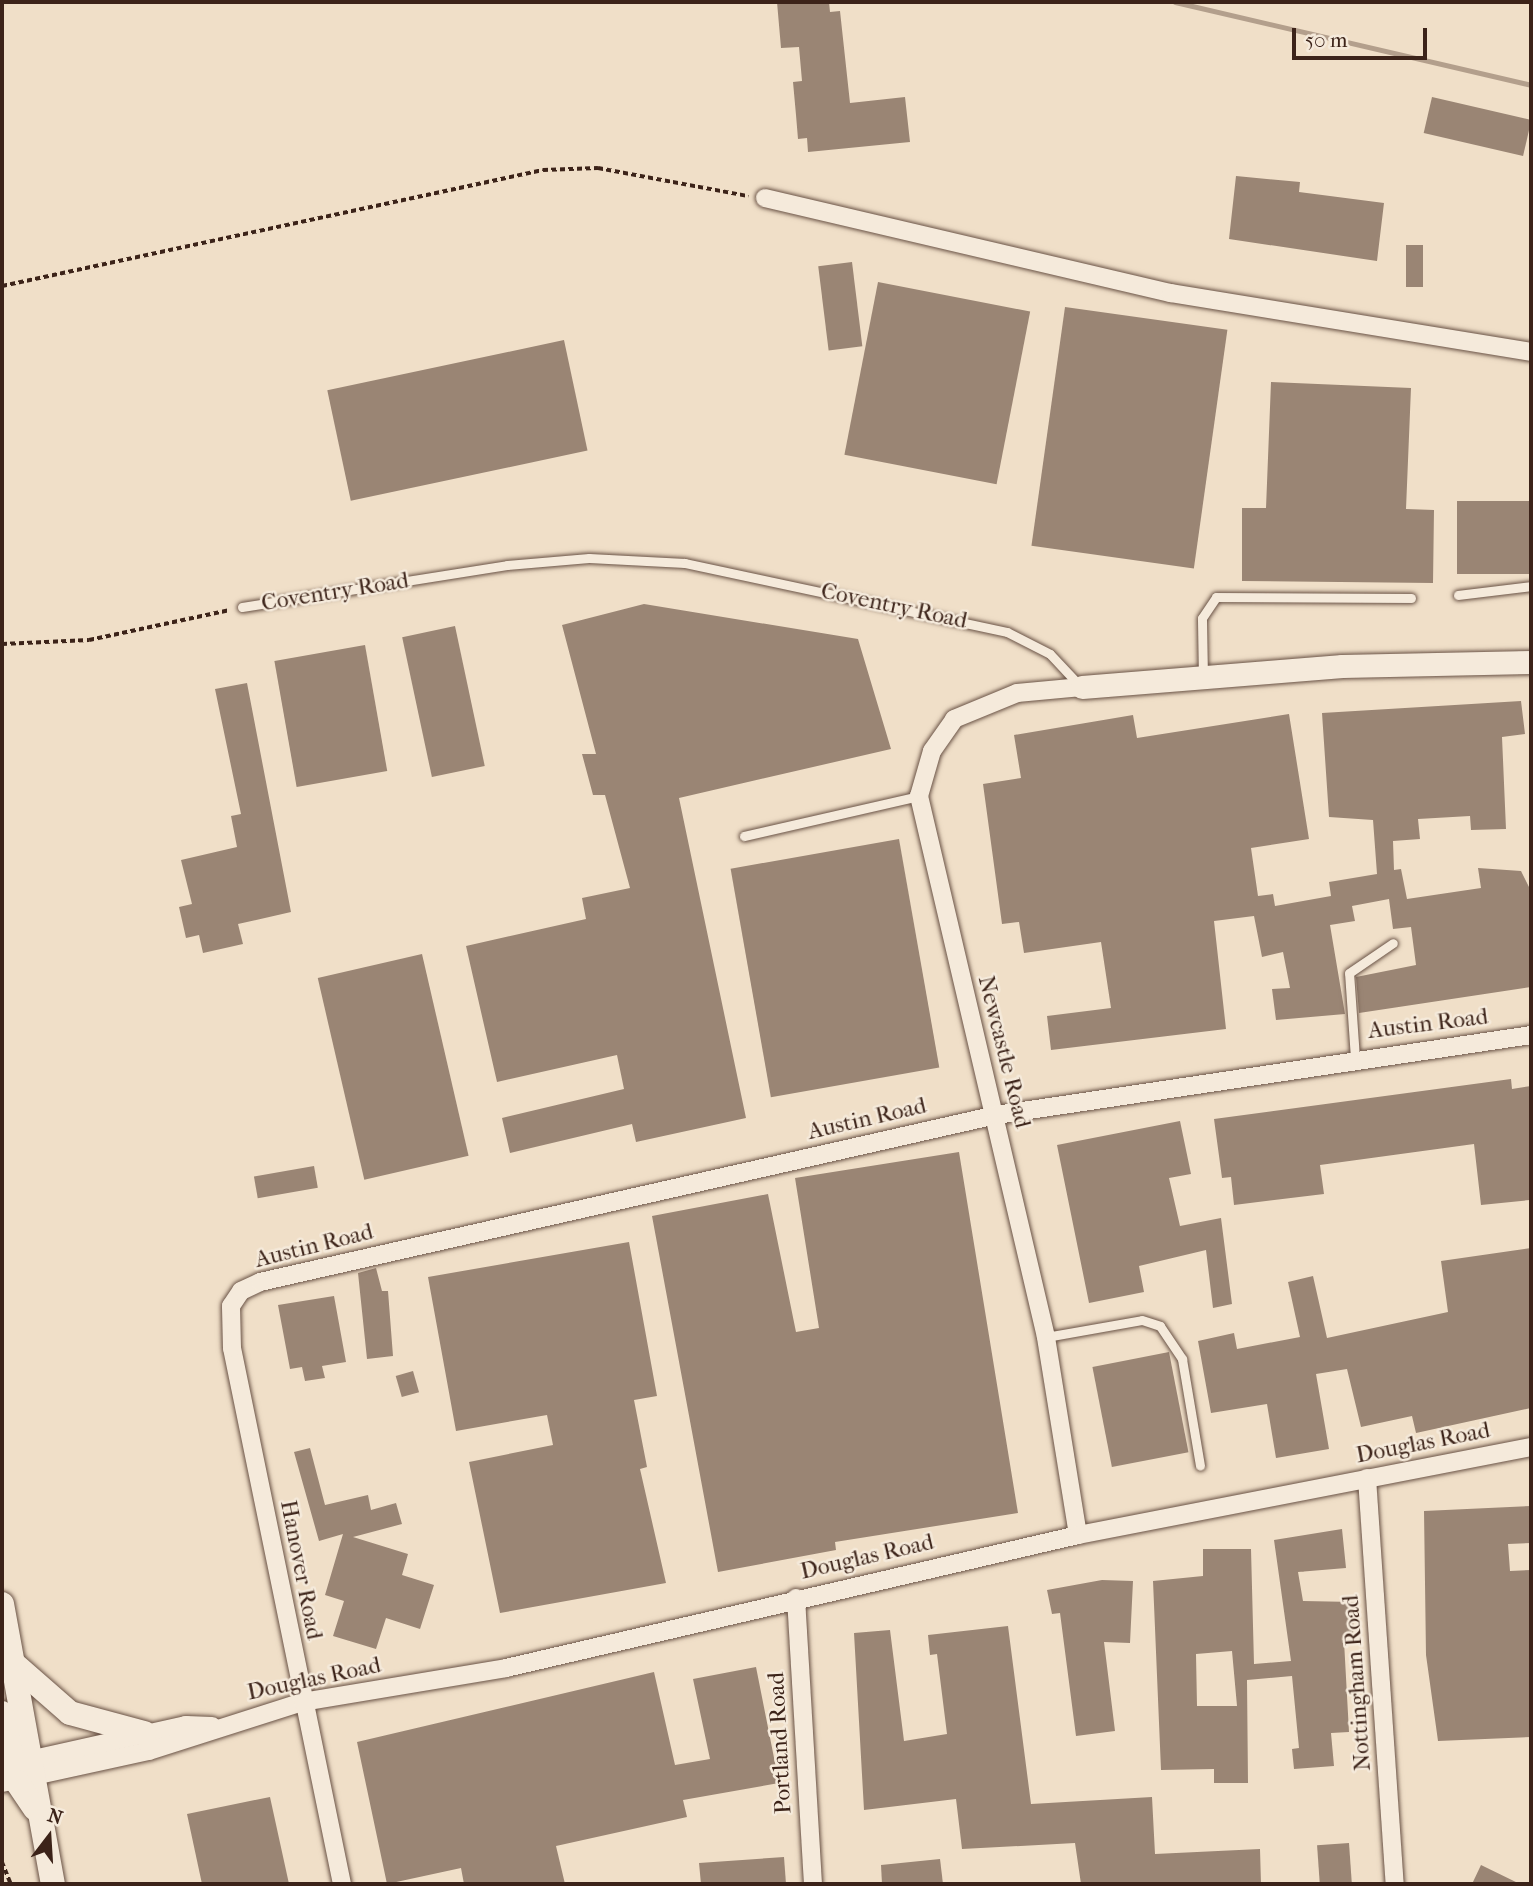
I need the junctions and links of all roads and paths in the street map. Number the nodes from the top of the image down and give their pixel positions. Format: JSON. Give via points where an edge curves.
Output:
{"nodes":[{"id":1,"x":765,"y":198,"type":"joint"},
{"id":2,"x":2,"y":286,"type":"edge"},
{"id":3,"x":1531,"y":352,"type":"edge"},
{"id":4,"x":1531,"y":586,"type":"edge"},
{"id":5,"x":1458,"y":595,"type":"dead end"},
{"id":6,"x":1411,"y":598,"type":"dead end"},
{"id":7,"x":242,"y":607,"type":"joint"},
{"id":8,"x":2,"y":644,"type":"edge"},
{"id":9,"x":1531,"y":662,"type":"edge"},
{"id":10,"x":1203,"y":679,"type":"junction"},
{"id":11,"x":1082,"y":687,"type":"junction"},
{"id":12,"x":919,"y":796,"type":"junction"},
{"id":13,"x":744,"y":836,"type":"dead end"},
{"id":14,"x":1392,"y":943,"type":"dead end"},
{"id":15,"x":1531,"y":1035,"type":"edge"},
{"id":16,"x":1355,"y":1058,"type":"junction"},
{"id":17,"x":996,"y":1115,"type":"junction"},
{"id":18,"x":231,"y":1306,"type":"joint"},
{"id":19,"x":1046,"y":1337,"type":"junction"},
{"id":20,"x":1531,"y":1447,"type":"edge"},
{"id":21,"x":1199,"y":1465,"type":"dead end"},
{"id":22,"x":1367,"y":1478,"type":"junction"},
{"id":23,"x":1078,"y":1535,"type":"junction"},
{"id":24,"x":796,"y":1598,"type":"junction"},
{"id":25,"x":2,"y":1604,"type":"edge"},
{"id":26,"x":14,"y":1664,"type":"junction"},
{"id":27,"x":303,"y":1702,"type":"junction"},
{"id":28,"x":2,"y":1713,"type":"edge"},
{"id":29,"x":216,"y":1726,"type":"junction"},
{"id":30,"x":144,"y":1733,"type":"junction"},
{"id":31,"x":17,"y":1772,"type":"edge"},
{"id":32,"x":2,"y":1862,"type":"edge"},
{"id":33,"x":11,"y":1884,"type":"edge"},
{"id":34,"x":53,"y":1884,"type":"edge"},
{"id":35,"x":342,"y":1884,"type":"edge"},
{"id":36,"x":813,"y":1884,"type":"edge"},
{"id":37,"x":1395,"y":1884,"type":"edge"}],
"edges":[{"from":1,"to":2,"type":"path","via":[[598,168],[543,170]]},
{"from":1,"to":3,"type":"street","via":[[1171,293]]},
{"from":4,"to":5,"type":"lane"},
{"from":6,"to":10,"type":"lane","via":[[1216,597],[1202,618]]},
{"from":7,"to":8,"type":"path","via":[[89,640]]},
{"from":7,"to":11,"type":"lane","name":"Coventry Road","via":[[507,565],[589,558],[685,563],[1007,632],[1050,653]]},
{"from":9,"to":10,"type":"street","via":[[1342,666]]},
{"from":10,"to":11,"type":"street"},
{"from":11,"to":12,"type":"street","name":"Newcastle Road","via":[[1017,693],[954,719],[932,751]]},
{"from":12,"to":13,"type":"lane"},
{"from":12,"to":17,"type":"street","name":"Newcastle Road"},
{"from":14,"to":16,"type":"lane","via":[[1349,973]]},
{"from":15,"to":16,"type":"street","name":"Austin Road"},
{"from":16,"to":17,"type":"street","name":"Austin Road"},
{"from":17,"to":18,"type":"street","name":"Austin Road","via":[[260,1282]]},
{"from":17,"to":19,"type":"street","name":"Newcastle Road"},
{"from":18,"to":27,"type":"street","name":"Hanover Road","via":[[232,1348]]},
{"from":19,"to":21,"type":"lane","via":[[1142,1320],[1160,1326],[1182,1359]]},
{"from":19,"to":23,"type":"street","name":"Newcastle Road"},
{"from":20,"to":22,"type":"street","name":"Douglas Road"},
{"from":22,"to":23,"type":"street","name":"Douglas Road"},
{"from":22,"to":37,"type":"street","name":"Nottingham Road"},
{"from":23,"to":24,"type":"street","name":"Douglas Road"},
{"from":24,"to":27,"type":"street","name":"Douglas Road","via":[[506,1668]]},
{"from":24,"to":36,"type":"street","name":"Portland Road"},
{"from":25,"to":26,"type":"main road"},
{"from":26,"to":30,"type":"main road","via":[[69,1713]]},
{"from":26,"to":31,"type":"main road"},
{"from":27,"to":29,"type":"street","name":"Douglas Road"},
{"from":27,"to":35,"type":"street","name":"Hanover Road"},
{"from":28,"to":31,"type":"main road"},
{"from":29,"to":30,"type":"street","name":"Douglas Road"},
{"from":29,"to":31,"type":"street","name":"Douglas Road","via":[[160,1748]]},
{"from":30,"to":31,"type":"street","name":"Douglas Road"},
{"from":31,"to":34,"type":"main road","via":[[36,1810]]},
{"from":32,"to":33,"type":"path"}]}
